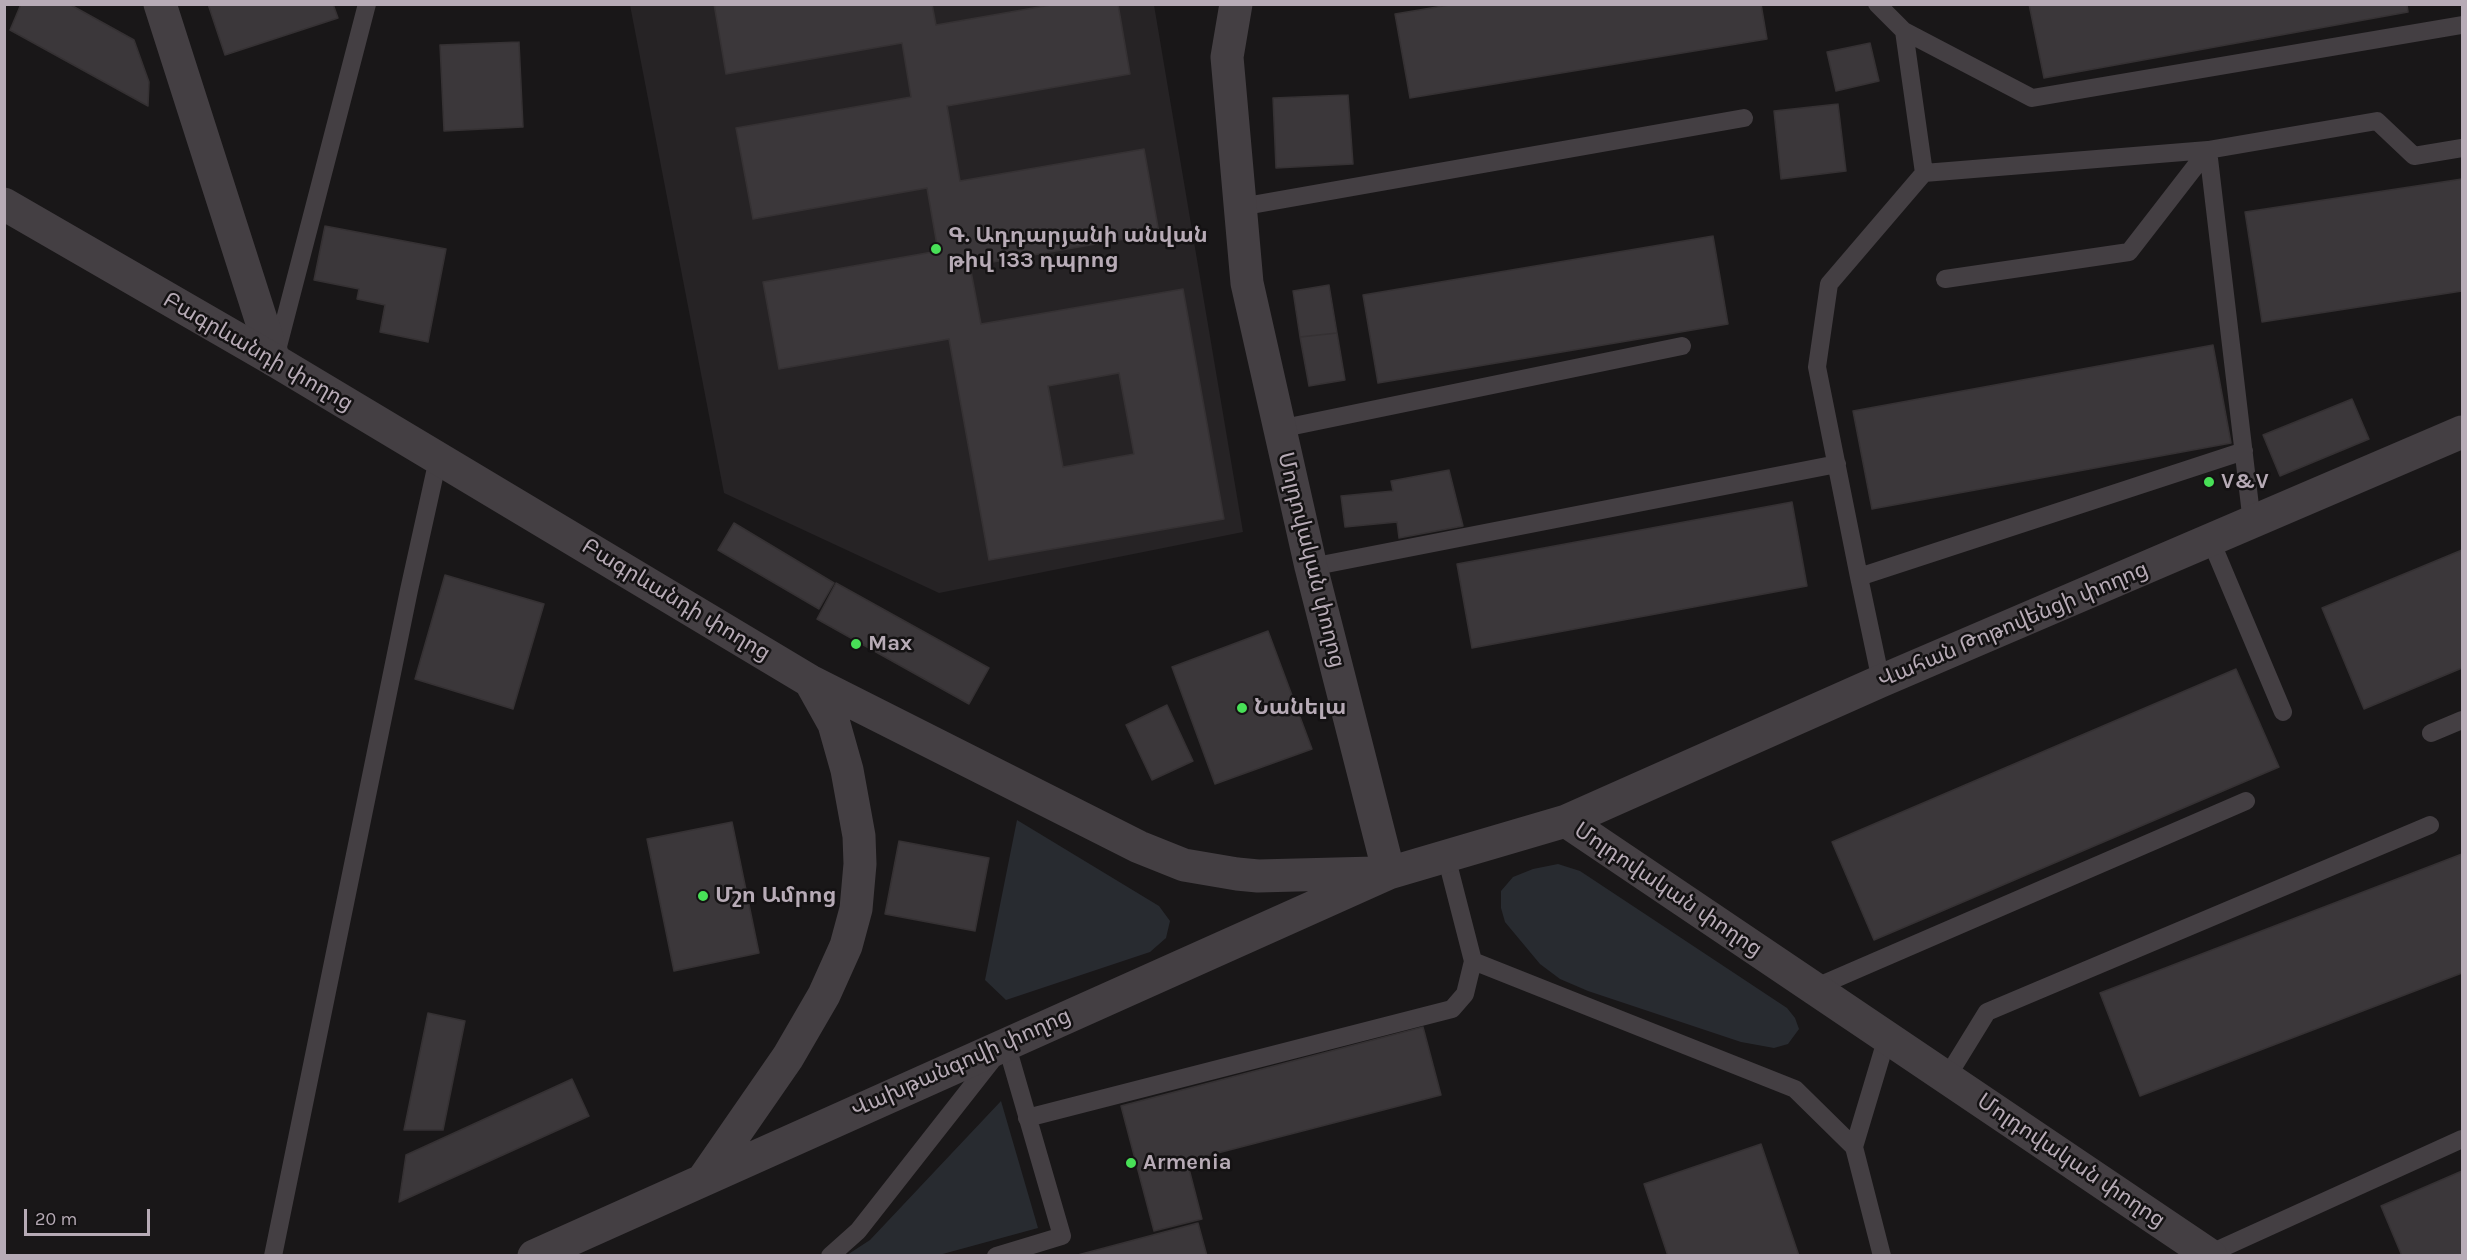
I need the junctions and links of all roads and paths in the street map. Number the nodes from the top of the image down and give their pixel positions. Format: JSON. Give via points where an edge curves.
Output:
{"nodes":[{"id":1,"x":160,"y":4,"type":"edge"},
{"id":2,"x":367,"y":4,"type":"edge"},
{"id":3,"x":1236,"y":4,"type":"edge"},
{"id":4,"x":1877,"y":4,"type":"edge"},
{"id":5,"x":2463,"y":25,"type":"edge"},
{"id":6,"x":1904,"y":31,"type":"junction"},
{"id":7,"x":1744,"y":118,"type":"dead end"},
{"id":8,"x":2463,"y":148,"type":"edge"},
{"id":9,"x":2208,"y":150,"type":"junction"},
{"id":10,"x":1924,"y":173,"type":"junction"},
{"id":11,"x":4,"y":204,"type":"edge"},
{"id":12,"x":1240,"y":207,"type":"junction"},
{"id":13,"x":1945,"y":279,"type":"dead end"},
{"id":14,"x":1682,"y":346,"type":"dead end"},
{"id":15,"x":274,"y":360,"type":"junction"},
{"id":16,"x":1279,"y":429,"type":"junction"},
{"id":17,"x":2463,"y":432,"type":"edge"},
{"id":18,"x":2244,"y":451,"type":"junction"},
{"id":19,"x":438,"y":459,"type":"junction"},
{"id":20,"x":1837,"y":464,"type":"junction"},
{"id":21,"x":2252,"y":523,"type":"junction"},
{"id":22,"x":2211,"y":541,"type":"junction"},
{"id":23,"x":1311,"y":567,"type":"junction"},
{"id":24,"x":1859,"y":577,"type":"junction"},
{"id":25,"x":810,"y":681,"type":"junction"},
{"id":26,"x":1881,"y":681,"type":"junction"},
{"id":27,"x":2283,"y":712,"type":"dead end"},
{"id":28,"x":2463,"y":720,"type":"edge"},
{"id":29,"x":2431,"y":733,"type":"dead end"},
{"id":30,"x":2246,"y":801,"type":"dead end"},
{"id":31,"x":1566,"y":821,"type":"junction"},
{"id":32,"x":2430,"y":825,"type":"dead end"},
{"id":33,"x":1446,"y":856,"type":"junction"},
{"id":34,"x":1389,"y":873,"type":"junction"},
{"id":35,"x":1473,"y":961,"type":"junction"},
{"id":36,"x":1814,"y":988,"type":"junction"},
{"id":37,"x":1887,"y":1037,"type":"junction"},
{"id":38,"x":1005,"y":1044,"type":"junction"},
{"id":39,"x":1947,"y":1077,"type":"junction"},
{"id":40,"x":1027,"y":1118,"type":"junction"},
{"id":41,"x":2463,"y":1139,"type":"edge"},
{"id":42,"x":1854,"y":1147,"type":"junction"},
{"id":43,"x":705,"y":1177,"type":"junction"},
{"id":44,"x":2210,"y":1255,"type":"edge"},
{"id":45,"x":273,"y":1256,"type":"edge"},
{"id":46,"x":534,"y":1256,"type":"edge"},
{"id":47,"x":830,"y":1256,"type":"edge"},
{"id":48,"x":996,"y":1256,"type":"edge"},
{"id":49,"x":1882,"y":1256,"type":"edge"}],
"edges":[{"from":1,"to":15,"type":"street"},
{"from":2,"to":15,"type":"lane"},
{"from":3,"to":12,"type":"street","name":"Մոլդովական փողոց","via":[[1227,57]]},
{"from":4,"to":6,"type":"lane"},
{"from":5,"to":6,"type":"lane","via":[[2031,98]]},
{"from":6,"to":10,"type":"lane"},
{"from":7,"to":12,"type":"lane"},
{"from":8,"to":9,"type":"lane","via":[[2414,156],[2377,121]]},
{"from":9,"to":10,"type":"lane"},
{"from":9,"to":13,"type":"lane","via":[[2129,252]]},
{"from":9,"to":18,"type":"lane"},
{"from":10,"to":20,"type":"lane","via":[[1829,284],[1817,368]]},
{"from":11,"to":15,"type":"street","name":"Բագրևանդի փողոց"},
{"from":12,"to":16,"type":"street","name":"Մոլդովական փողոց","via":[[1247,283]]},
{"from":14,"to":16,"type":"lane"},
{"from":15,"to":19,"type":"street","name":"Բագրևանդի փողոց"},
{"from":16,"to":23,"type":"street","name":"Մոլդովական փողոց"},
{"from":17,"to":21,"type":"street","name":"Վահան Թոթովենցի փողոց"},
{"from":18,"to":21,"type":"lane"},
{"from":18,"to":24,"type":"lane"},
{"from":19,"to":25,"type":"street","name":"Բագրևանդի փողոց"},
{"from":19,"to":45,"type":"lane"},
{"from":20,"to":23,"type":"lane"},
{"from":20,"to":24,"type":"lane"},
{"from":21,"to":22,"type":"street","name":"Վահան Թոթովենցի փողոց"},
{"from":22,"to":26,"type":"street","name":"Վահան Թոթովենցի փողոց"},
{"from":22,"to":27,"type":"lane"},
{"from":23,"to":34,"type":"street","name":"Մոլդովական փողոց"},
{"from":24,"to":26,"type":"lane"},
{"from":25,"to":34,"type":"street","name":"Բագրևանդի փողոց","via":[[1139,847],[1184,865],[1257,876]]},
{"from":25,"to":43,"type":"street","via":[[834,724],[847,770],[859,836],[856,909],[846,946],[824,995],[788,1057]]},
{"from":26,"to":31,"type":"street","name":"Վահան Թոթովենցի փողոց"},
{"from":28,"to":29,"type":"lane"},
{"from":30,"to":36,"type":"lane"},
{"from":31,"to":33,"type":"street","name":"Մոլդովական փողոց"},
{"from":31,"to":36,"type":"street","name":"Մոլդովական փողոց"},
{"from":32,"to":39,"type":"lane","via":[[1987,1012]]},
{"from":33,"to":34,"type":"street","name":"Մոլդովական փողոց"},
{"from":33,"to":35,"type":"lane"},
{"from":34,"to":38,"type":"street","name":"Վախթանգովի փողոց"},
{"from":35,"to":40,"type":"lane","via":[[1465,994],[1452,1009]]},
{"from":35,"to":42,"type":"lane","via":[[1795,1089]]},
{"from":36,"to":37,"type":"street","name":"Մոլդովական փողոց"},
{"from":37,"to":39,"type":"street","name":"Մոլդովական փողոց"},
{"from":37,"to":42,"type":"lane"},
{"from":38,"to":40,"type":"lane"},
{"from":38,"to":43,"type":"street","name":"Վախթանգովի փողոց"},
{"from":38,"to":47,"type":"lane","via":[[858,1232]]},
{"from":39,"to":44,"type":"street","name":"Մոլդովական փողոց"},
{"from":40,"to":48,"type":"lane","via":[[1062,1236]]},
{"from":41,"to":44,"type":"lane"},
{"from":42,"to":49,"type":"lane"},
{"from":43,"to":46,"type":"street","name":"Վախթանգովի փողոց"}]}
